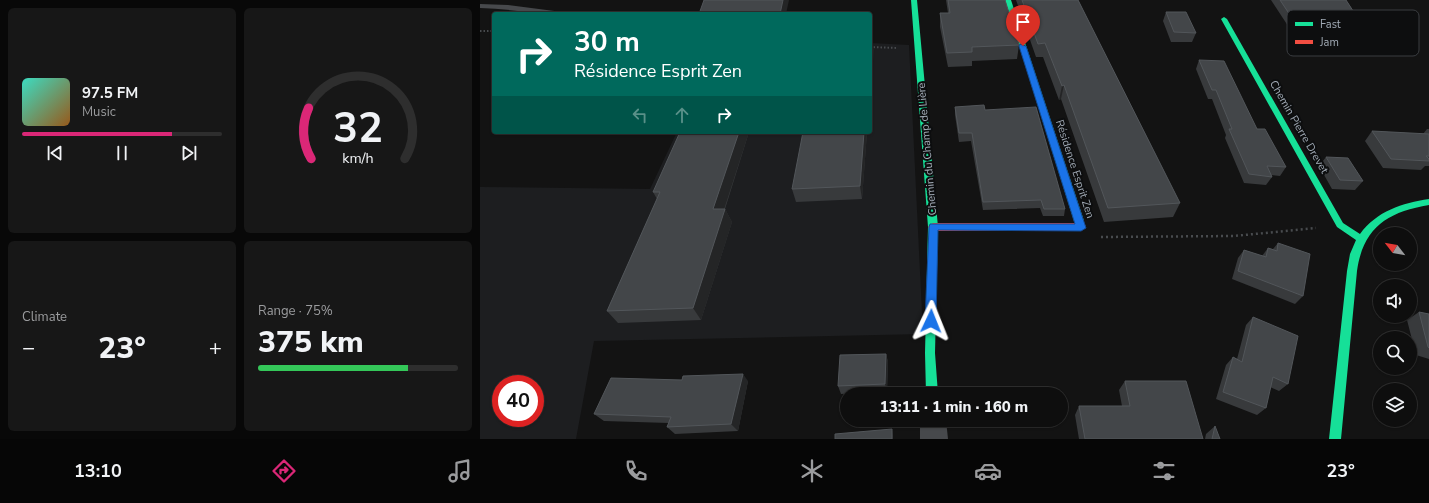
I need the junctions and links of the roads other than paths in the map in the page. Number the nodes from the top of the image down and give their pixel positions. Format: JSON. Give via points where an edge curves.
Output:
{"nodes":[{"id":1,"x":914,"y":0,"type":"edge"},
{"id":2,"x":1008,"y":0,"type":"edge"},
{"id":3,"x":480,"y":6,"type":"edge"},
{"id":4,"x":547,"y":12,"type":"edge"},
{"id":5,"x":1224,"y":19,"type":"dead end"},
{"id":6,"x":1429,"y":202,"type":"edge"},
{"id":7,"x":933,"y":227,"type":"junction"},
{"id":8,"x":1361,"y":239,"type":"junction"},
{"id":9,"x":932,"y":387,"type":"edge"},
{"id":10,"x":933,"y":427,"type":"edge"},
{"id":11,"x":934,"y":439,"type":"edge"},
{"id":12,"x":1334,"y":439,"type":"edge"}],
"edges":[{"from":1,"to":7,"type":"street","name":"Chemin du Champ de Lière"},
{"from":2,"to":7,"type":"street","name":"Résidence Esprit Zen","via":[[1081,228]]},
{"from":3,"to":4,"type":"lane"},
{"from":5,"to":8,"type":"street","name":"Chemin Pierre Drevet","via":[[1340,225]]},
{"from":6,"to":8,"type":"street","via":[[1405,206],[1389,213],[1373,223]]},
{"from":7,"to":9,"type":"street","name":"Chemin du Champ de Lière"},
{"from":8,"to":12,"type":"street","via":[[1354,267]]},
{"from":10,"to":11,"type":"street"}]}
